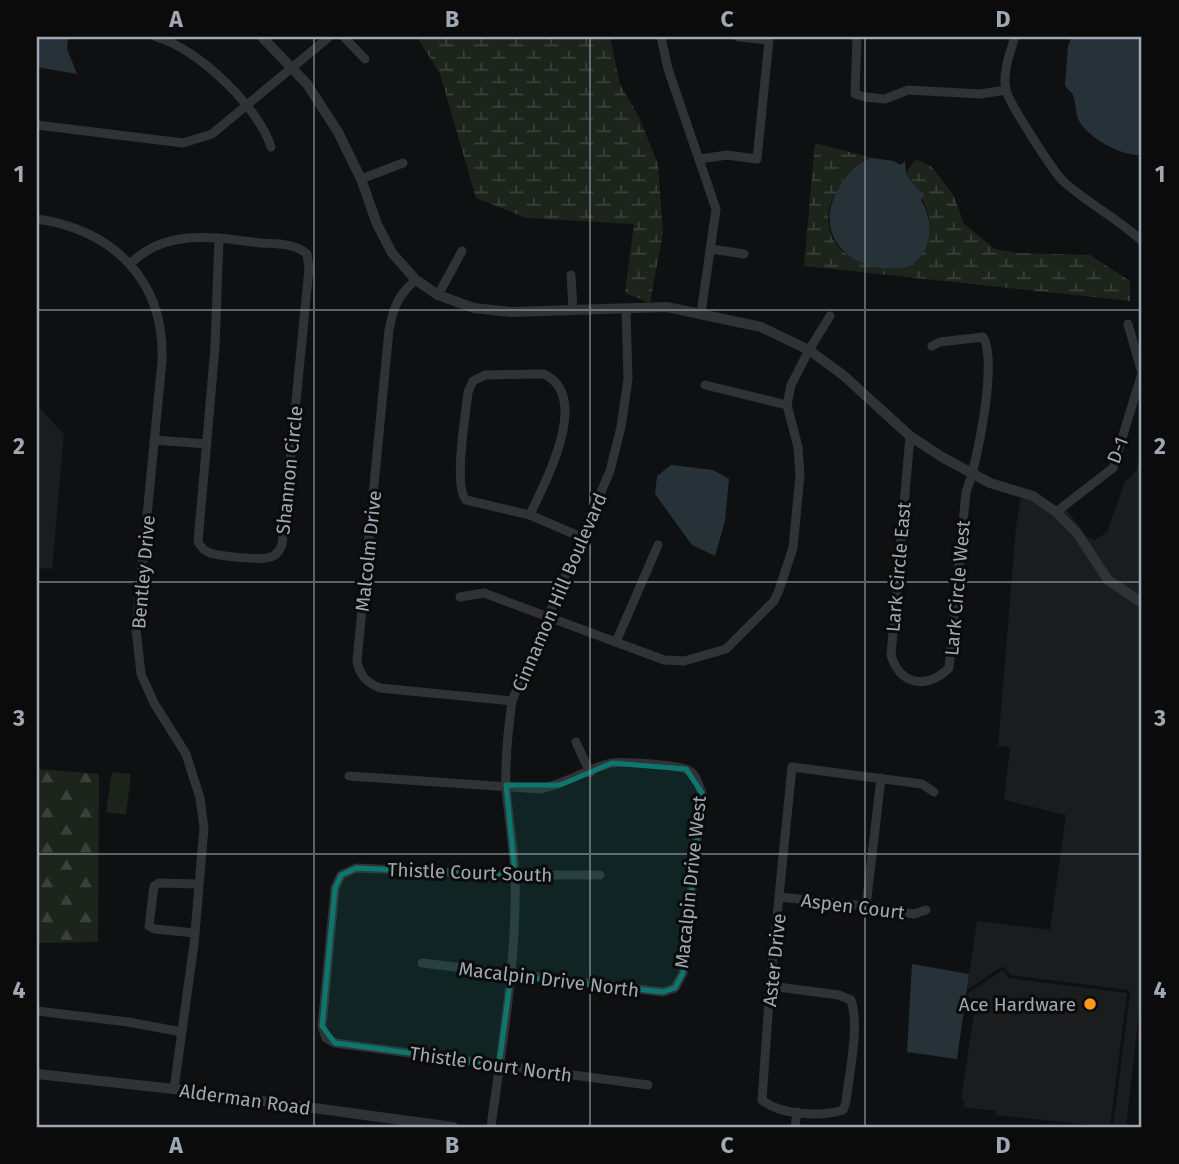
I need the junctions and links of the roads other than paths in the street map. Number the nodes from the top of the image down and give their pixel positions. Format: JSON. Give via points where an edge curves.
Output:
{"nodes":[{"id":1,"x":156,"y":37,"type":"edge"},
{"id":2,"x":262,"y":37,"type":"edge"},
{"id":3,"x":330,"y":37,"type":"edge"},
{"id":4,"x":344,"y":37,"type":"edge"},
{"id":5,"x":661,"y":37,"type":"edge"},
{"id":6,"x":738,"y":37,"type":"edge"},
{"id":7,"x":857,"y":37,"type":"edge"},
{"id":8,"x":1015,"y":37,"type":"edge"},
{"id":9,"x":365,"y":59,"type":"dead end"},
{"id":10,"x":291,"y":68,"type":"junction"},
{"id":11,"x":1006,"y":90,"type":"junction"},
{"id":12,"x":247,"y":106,"type":"junction"},
{"id":13,"x":37,"y":125,"type":"edge"},
{"id":14,"x":271,"y":147,"type":"dead end"},
{"id":15,"x":700,"y":159,"type":"junction"},
{"id":16,"x":403,"y":163,"type":"dead end"},
{"id":17,"x":361,"y":180,"type":"junction"},
{"id":18,"x":37,"y":219,"type":"edge"},
{"id":19,"x":219,"y":238,"type":"junction"},
{"id":20,"x":1142,"y":241,"type":"edge"},
{"id":21,"x":711,"y":249,"type":"junction"},
{"id":22,"x":462,"y":251,"type":"dead end"},
{"id":23,"x":744,"y":254,"type":"dead end"},
{"id":24,"x":130,"y":264,"type":"junction"},
{"id":25,"x":571,"y":275,"type":"dead end"},
{"id":26,"x":416,"y":280,"type":"junction"},
{"id":27,"x":438,"y":295,"type":"junction"},
{"id":28,"x":626,"y":309,"type":"junction"},
{"id":29,"x":573,"y":310,"type":"junction"},
{"id":30,"x":701,"y":313,"type":"junction"},
{"id":31,"x":830,"y":316,"type":"dead end"},
{"id":32,"x":1128,"y":324,"type":"dead end"},
{"id":33,"x":932,"y":346,"type":"dead end"},
{"id":34,"x":809,"y":350,"type":"junction"},
{"id":35,"x":705,"y":385,"type":"dead end"},
{"id":36,"x":788,"y":405,"type":"junction"},
{"id":37,"x":910,"y":436,"type":"junction"},
{"id":38,"x":154,"y":440,"type":"junction"},
{"id":39,"x":207,"y":444,"type":"junction"},
{"id":40,"x":973,"y":475,"type":"junction"},
{"id":41,"x":1056,"y":512,"type":"junction"},
{"id":42,"x":530,"y":515,"type":"junction"},
{"id":43,"x":581,"y":537,"type":"junction"},
{"id":44,"x":658,"y":545,"type":"dead end"},
{"id":45,"x":460,"y":597,"type":"dead end"},
{"id":46,"x":1142,"y":603,"type":"edge"},
{"id":47,"x":546,"y":617,"type":"junction"},
{"id":48,"x":616,"y":642,"type":"junction"},
{"id":49,"x":920,"y":682,"type":"joint"},
{"id":50,"x":512,"y":701,"type":"junction"},
{"id":51,"x":576,"y":742,"type":"dead end"},
{"id":52,"x":590,"y":773,"type":"junction"},
{"id":53,"x":349,"y":776,"type":"dead end"},
{"id":54,"x":881,"y":778,"type":"junction"},
{"id":55,"x":506,"y":785,"type":"junction"},
{"id":56,"x":934,"y":792,"type":"dead end"},
{"id":57,"x":600,"y":875,"type":"dead end"},
{"id":58,"x":514,"y":876,"type":"junction"},
{"id":59,"x":198,"y":884,"type":"junction"},
{"id":60,"x":780,"y":897,"type":"junction"},
{"id":61,"x":866,"y":906,"type":"junction"},
{"id":62,"x":926,"y":910,"type":"dead end"},
{"id":63,"x":195,"y":933,"type":"junction"},
{"id":64,"x":422,"y":963,"type":"dead end"},
{"id":65,"x":511,"y":976,"type":"junction"},
{"id":66,"x":770,"y":986,"type":"junction"},
{"id":67,"x":676,"y":988,"type":"joint"},
{"id":68,"x":37,"y":1011,"type":"edge"},
{"id":69,"x":183,"y":1032,"type":"junction"},
{"id":70,"x":335,"y":1043,"type":"joint"},
{"id":71,"x":499,"y":1065,"type":"junction"},
{"id":72,"x":37,"y":1074,"type":"edge"},
{"id":73,"x":648,"y":1085,"type":"dead end"},
{"id":74,"x":174,"y":1089,"type":"junction"},
{"id":75,"x":797,"y":1112,"type":"junction"},
{"id":76,"x":453,"y":1127,"type":"edge"},
{"id":77,"x":491,"y":1127,"type":"edge"},
{"id":78,"x":795,"y":1127,"type":"edge"}],
"edges":[{"from":1,"to":12,"type":"street","via":[[171,41],[208,68]]},
{"from":2,"to":10,"type":"street"},
{"from":3,"to":10,"type":"street"},
{"from":4,"to":9,"type":"street"},
{"from":5,"to":15,"type":"street"},
{"from":6,"to":15,"type":"street","via":[[769,40],[757,159],[727,155]]},
{"from":7,"to":11,"type":"street","via":[[855,94],[885,99],[908,90],[980,94]]},
{"from":8,"to":11,"type":"street"},
{"from":10,"to":12,"type":"street"},
{"from":10,"to":17,"type":"street","via":[[323,107]]},
{"from":11,"to":20,"type":"street","via":[[1053,170]]},
{"from":12,"to":13,"type":"street","via":[[212,134],[183,143]]},
{"from":12,"to":14,"type":"street"},
{"from":15,"to":21,"type":"street","via":[[716,209]]},
{"from":16,"to":17,"type":"street"},
{"from":17,"to":26,"type":"street","via":[[384,241]]},
{"from":18,"to":24,"type":"street","name":"Bentley Drive","via":[[84,230]]},
{"from":19,"to":24,"type":"street","name":"Shannon Circle","via":[[188,237],[164,243]]},
{"from":19,"to":39,"type":"street","name":"Shannon Circle"},
{"from":19,"to":39,"type":"street","name":"Shannon Circle","via":[[294,247],[308,258],[282,545],[271,557],[211,553],[200,545]]},
{"from":21,"to":23,"type":"street"},
{"from":21,"to":30,"type":"street"},
{"from":22,"to":27,"type":"street"},
{"from":24,"to":38,"type":"street","name":"Bentley Drive","via":[[149,293],[161,331]]},
{"from":25,"to":29,"type":"street"},
{"from":26,"to":27,"type":"street"},
{"from":26,"to":50,"type":"street","name":"Malcolm Drive","via":[[404,289],[393,308],[389,330],[359,673],[380,688]]},
{"from":27,"to":29,"type":"street","via":[[490,311]]},
{"from":28,"to":29,"type":"street"},
{"from":28,"to":30,"type":"street","via":[[667,307]]},
{"from":28,"to":43,"type":"street","name":"Cinnamon Hill Boulevard","via":[[628,379],[621,427],[610,471]]},
{"from":30,"to":34,"type":"street","via":[[761,327]]},
{"from":31,"to":34,"type":"street"},
{"from":32,"to":41,"type":"street","name":"D-1","via":[[1142,373],[1113,468]]},
{"from":33,"to":40,"type":"street","via":[[971,337],[983,337],[987,344]]},
{"from":34,"to":36,"type":"street","via":[[791,385]]},
{"from":34,"to":37,"type":"street","via":[[844,375]]},
{"from":35,"to":36,"type":"street"},
{"from":36,"to":48,"type":"street","via":[[800,475],[793,548],[774,601],[726,649],[696,658],[664,660]]},
{"from":37,"to":40,"type":"street"},
{"from":37,"to":49,"type":"street","name":"Lark Circle East","via":[[891,655],[902,674]]},
{"from":38,"to":39,"type":"street"},
{"from":38,"to":59,"type":"street","name":"Bentley Drive","via":[[136,626],[141,674],[186,754],[200,798],[204,828]]},
{"from":40,"to":41,"type":"street","via":[[1032,496]]},
{"from":40,"to":49,"type":"street","name":"Lark Circle West","via":[[966,492],[949,668],[929,682]]},
{"from":41,"to":46,"type":"street","via":[[1077,533],[1108,580]]},
{"from":42,"to":42,"type":"street","via":[[474,504],[461,494],[468,392],[472,380],[485,375],[544,374],[554,379],[563,394],[561,442]]},
{"from":42,"to":43,"type":"street"},
{"from":43,"to":47,"type":"street","name":"Cinnamon Hill Boulevard"},
{"from":44,"to":48,"type":"street"},
{"from":45,"to":47,"type":"street","via":[[484,593]]},
{"from":47,"to":48,"type":"street"},
{"from":47,"to":50,"type":"street","name":"Cinnamon Hill Boulevard"},
{"from":50,"to":55,"type":"street","name":"Cinnamon Hill Boulevard"},
{"from":51,"to":52,"type":"street"},
{"from":52,"to":55,"type":"street","via":[[541,789]]},
{"from":52,"to":67,"type":"street","name":"Macalpin Drive West","via":[[612,763],[635,763],[687,769],[696,776],[702,793],[683,973]]},
{"from":53,"to":55,"type":"street"},
{"from":54,"to":56,"type":"street","via":[[922,784]]},
{"from":54,"to":60,"type":"street","name":"Aster Drive","via":[[792,767]]},
{"from":54,"to":61,"type":"street"},
{"from":55,"to":58,"type":"street","name":"Cinnamon Hill Boulevard"},
{"from":57,"to":58,"type":"street","name":"Thistle Court South"},
{"from":58,"to":65,"type":"street","name":"Cinnamon Hill Boulevard"},
{"from":58,"to":70,"type":"street","name":"Thistle Court South","via":[[356,868],[341,874],[335,888],[322,1026],[326,1038]]},
{"from":59,"to":63,"type":"street","name":"Bentley Drive"},
{"from":59,"to":63,"type":"street","via":[[154,886],[149,926]]},
{"from":60,"to":61,"type":"street","name":"Aspen Court"},
{"from":60,"to":66,"type":"street","name":"Aster Drive"},
{"from":61,"to":62,"type":"street","name":"Aspen Court","via":[[914,914]]},
{"from":63,"to":69,"type":"street","name":"Bentley Drive"},
{"from":64,"to":65,"type":"street","name":"Macalpin Drive North"},
{"from":65,"to":67,"type":"street","name":"Macalpin Drive North","via":[[663,992]]},
{"from":65,"to":71,"type":"street","name":"Cinnamon Hill Boulevard"},
{"from":66,"to":75,"type":"street","name":"Aster Drive","via":[[762,1100],[774,1108]]},
{"from":66,"to":75,"type":"street","via":[[839,995],[851,1000],[855,1010],[843,1110],[828,1115]]},
{"from":68,"to":69,"type":"street"},
{"from":69,"to":74,"type":"street","name":"Bentley Drive"},
{"from":70,"to":71,"type":"street","name":"Thistle Court North"},
{"from":71,"to":73,"type":"street","name":"Thistle Court North"},
{"from":71,"to":77,"type":"street","name":"Cinnamon Hill Boulevard"},
{"from":72,"to":74,"type":"street","name":"Alderman Road"},
{"from":74,"to":76,"type":"street","name":"Alderman Road"},
{"from":75,"to":78,"type":"street"}]}
